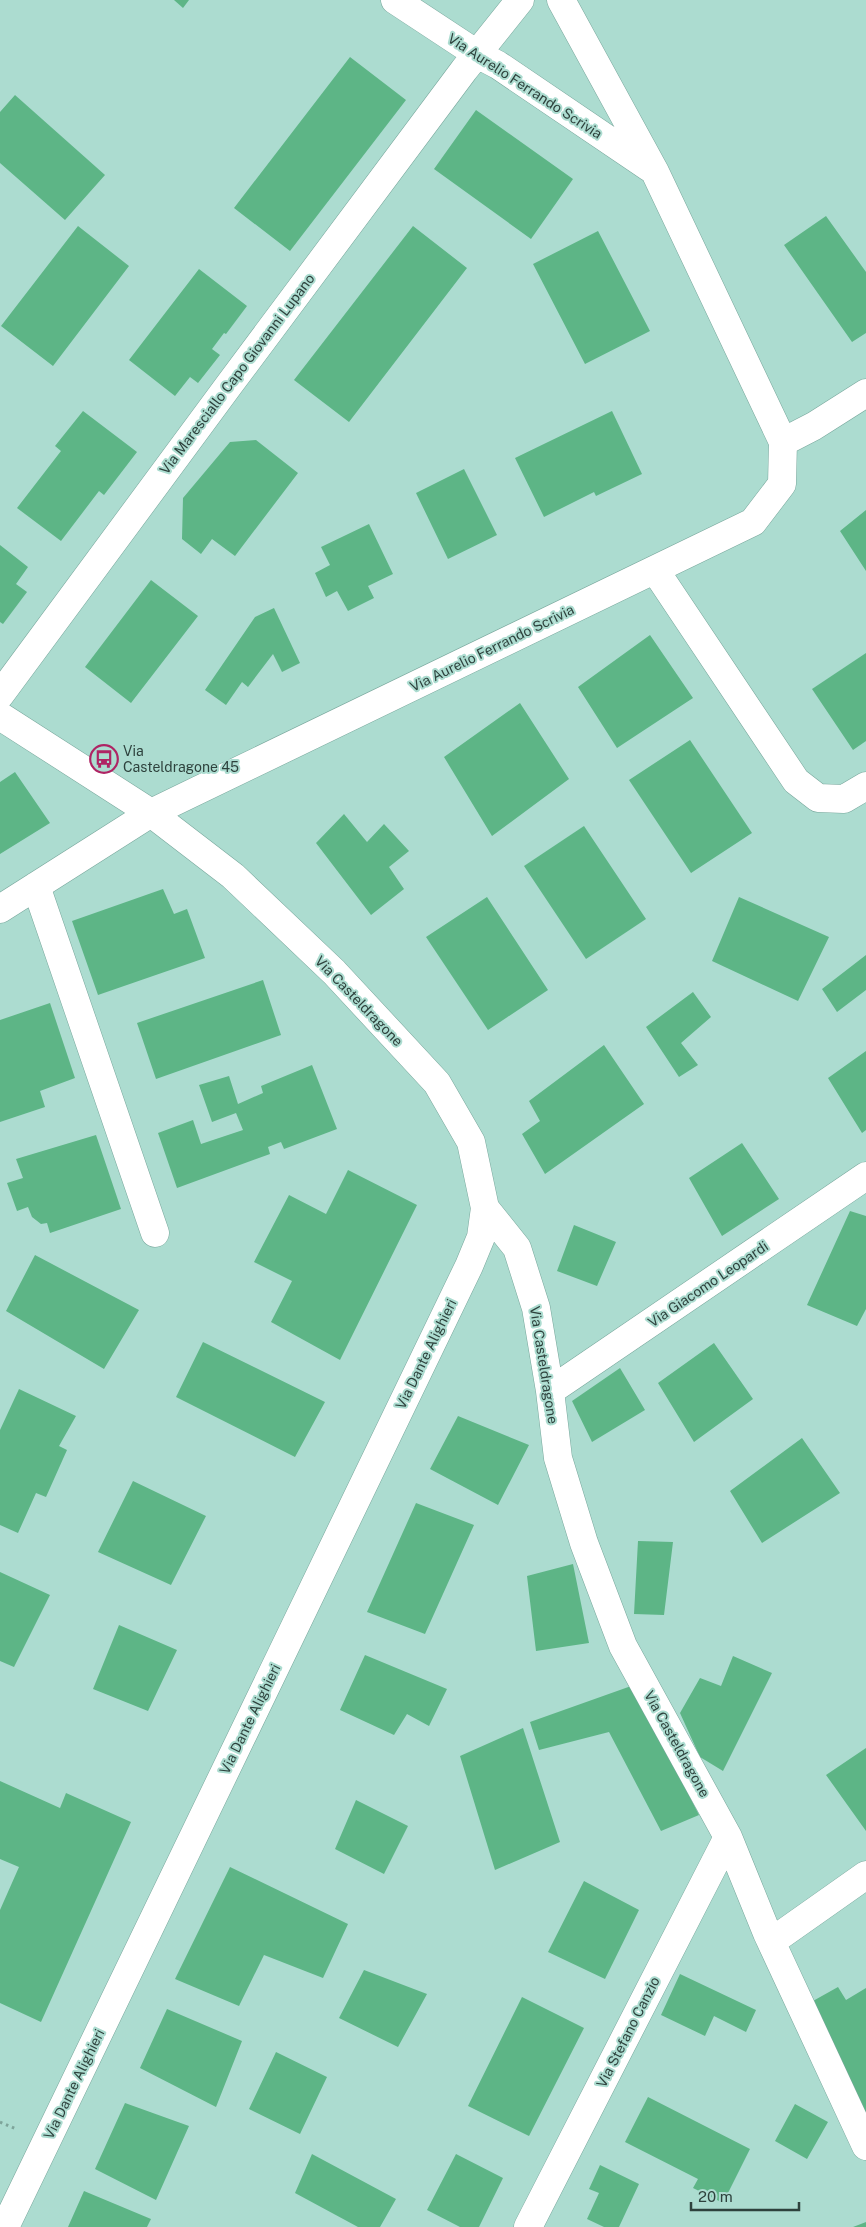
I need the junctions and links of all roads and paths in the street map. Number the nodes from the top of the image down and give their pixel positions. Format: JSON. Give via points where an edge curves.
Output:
{"nodes":[{"id":1,"x":395,"y":0,"type":"edge"},
{"id":2,"x":520,"y":0,"type":"edge"},
{"id":3,"x":561,"y":0,"type":"edge"},
{"id":4,"x":476,"y":54,"type":"junction"},
{"id":5,"x":655,"y":172,"type":"junction"},
{"id":6,"x":866,"y":393,"type":"edge"},
{"id":7,"x":783,"y":442,"type":"junction"},
{"id":8,"x":655,"y":570,"type":"junction"},
{"id":9,"x":0,"y":695,"type":"edge"},
{"id":10,"x":0,"y":716,"type":"edge"},
{"id":11,"x":866,"y":786,"type":"edge"},
{"id":12,"x":151,"y":813,"type":"junction"},
{"id":13,"x":36,"y":886,"type":"junction"},
{"id":14,"x":0,"y":909,"type":"edge"},
{"id":15,"x":866,"y":1176,"type":"edge"},
{"id":16,"x":485,"y":1208,"type":"junction"},
{"id":17,"x":154,"y":1233,"type":"dead end"},
{"id":18,"x":550,"y":1391,"type":"junction"},
{"id":19,"x":728,"y":1836,"type":"junction"},
{"id":20,"x":866,"y":1874,"type":"edge"},
{"id":21,"x":771,"y":1942,"type":"junction"},
{"id":22,"x":866,"y":2146,"type":"edge"},
{"id":23,"x":5,"y":2227,"type":"edge"},
{"id":24,"x":528,"y":2227,"type":"edge"}],
"edges":[{"from":1,"to":4,"type":"street","name":"Via Aurelio Ferrando Scrivia"},
{"from":2,"to":4,"type":"street","name":"Via Maresciallo Capo Giovanni Lupano"},
{"from":3,"to":5,"type":"street","name":"Via Aurelio Ferrando Scrivia"},
{"from":4,"to":5,"type":"street","name":"Via Aurelio Ferrando Scrivia","via":[[498,65]]},
{"from":4,"to":9,"type":"street","name":"Via Maresciallo Capo Giovanni Lupano"},
{"from":5,"to":7,"type":"street","name":"Via Aurelio Ferrando Scrivia"},
{"from":6,"to":7,"type":"street"},
{"from":7,"to":8,"type":"street","name":"Via Aurelio Ferrando Scrivia","via":[[782,484],[753,522]]},
{"from":8,"to":11,"type":"street","via":[[796,781],[818,798],[844,799]]},
{"from":8,"to":12,"type":"street","name":"Via Aurelio Ferrando Scrivia"},
{"from":10,"to":12,"type":"street","name":"Via Casteldragone"},
{"from":12,"to":13,"type":"street","name":"Via Aurelio Ferrando Scrivia"},
{"from":12,"to":16,"type":"street","name":"Via Casteldragone","via":[[233,876],[334,972],[437,1083],[471,1142]]},
{"from":13,"to":14,"type":"street","name":"Via Aurelio Ferrando Scrivia"},
{"from":13,"to":17,"type":"street"},
{"from":15,"to":18,"type":"street","name":"Via Giacomo Leopardi"},
{"from":16,"to":18,"type":"street","name":"Via Casteldragone","via":[[517,1248],[536,1308]]},
{"from":16,"to":23,"type":"street","name":"Via Dante Alighieri","via":[[481,1237],[469,1266]]},
{"from":18,"to":19,"type":"street","name":"Via Casteldragone","via":[[558,1458],[584,1543],[623,1646]]},
{"from":19,"to":21,"type":"street","name":"Via Casteldragone"},
{"from":19,"to":24,"type":"street","name":"Via Stefano Canzio"},
{"from":20,"to":21,"type":"street"},
{"from":21,"to":22,"type":"street","name":"Via Casteldragone"}]}
